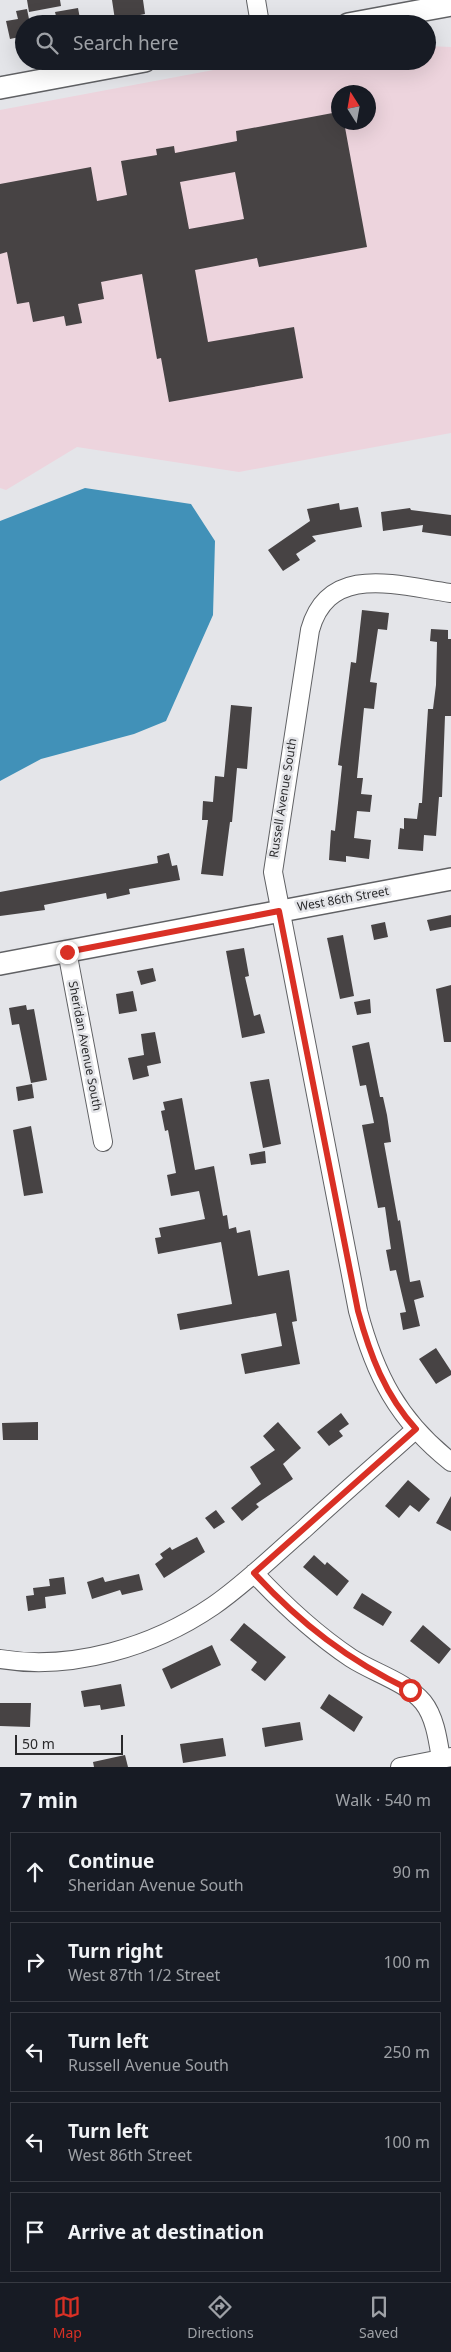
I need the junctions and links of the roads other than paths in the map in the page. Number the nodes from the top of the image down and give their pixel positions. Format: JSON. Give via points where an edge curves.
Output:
{"nodes":[{"id":1,"x":256,"y":0,"type":"edge"},
{"id":2,"x":451,"y":5,"type":"edge"},
{"id":3,"x":258,"y":15,"type":"edge"},
{"id":4,"x":397,"y":15,"type":"edge"},
{"id":5,"x":97,"y":70,"type":"edge"},
{"id":6,"x":0,"y":88,"type":"edge"},
{"id":7,"x":451,"y":593,"type":"edge"},
{"id":8,"x":451,"y":880,"type":"edge"},
{"id":9,"x":279,"y":911,"type":"junction"},
{"id":10,"x":67,"y":952,"type":"junction"},
{"id":11,"x":0,"y":964,"type":"edge"},
{"id":12,"x":103,"y":1142,"type":"dead end"},
{"id":13,"x":416,"y":1429,"type":"junction"},
{"id":14,"x":451,"y":1462,"type":"edge"},
{"id":15,"x":254,"y":1573,"type":"junction"},
{"id":16,"x":0,"y":1659,"type":"edge"},
{"id":17,"x":446,"y":1758,"type":"edge"},
{"id":18,"x":400,"y":1767,"type":"edge"}],
"edges":[{"from":1,"to":3,"type":"street"},
{"from":2,"to":4,"type":"street"},
{"from":5,"to":6,"type":"street"},
{"from":7,"to":9,"type":"street","name":"Russell Avenue South","via":[[358,583],[340,588],[315,614],[274,852],[272,872]]},
{"from":8,"to":9,"type":"street","name":"West 86th Street"},
{"from":9,"to":10,"type":"street","name":"West 86th Street"},
{"from":9,"to":13,"type":"street","name":"Russell Avenue South","via":[[368,1349],[384,1386]]},
{"from":10,"to":11,"type":"street","name":"West 86th Street"},
{"from":10,"to":12,"type":"street","name":"Sheridan Avenue South"},
{"from":13,"to":14,"type":"street","name":"Russell Avenue South"},
{"from":13,"to":15,"type":"street"},
{"from":15,"to":16,"type":"street","via":[[213,1606],[175,1629],[135,1645],[92,1656],[48,1661]]},
{"from":15,"to":17,"type":"street","via":[[315,1632],[353,1660],[410,1690],[424,1702]]},
{"from":17,"to":18,"type":"street"}]}
